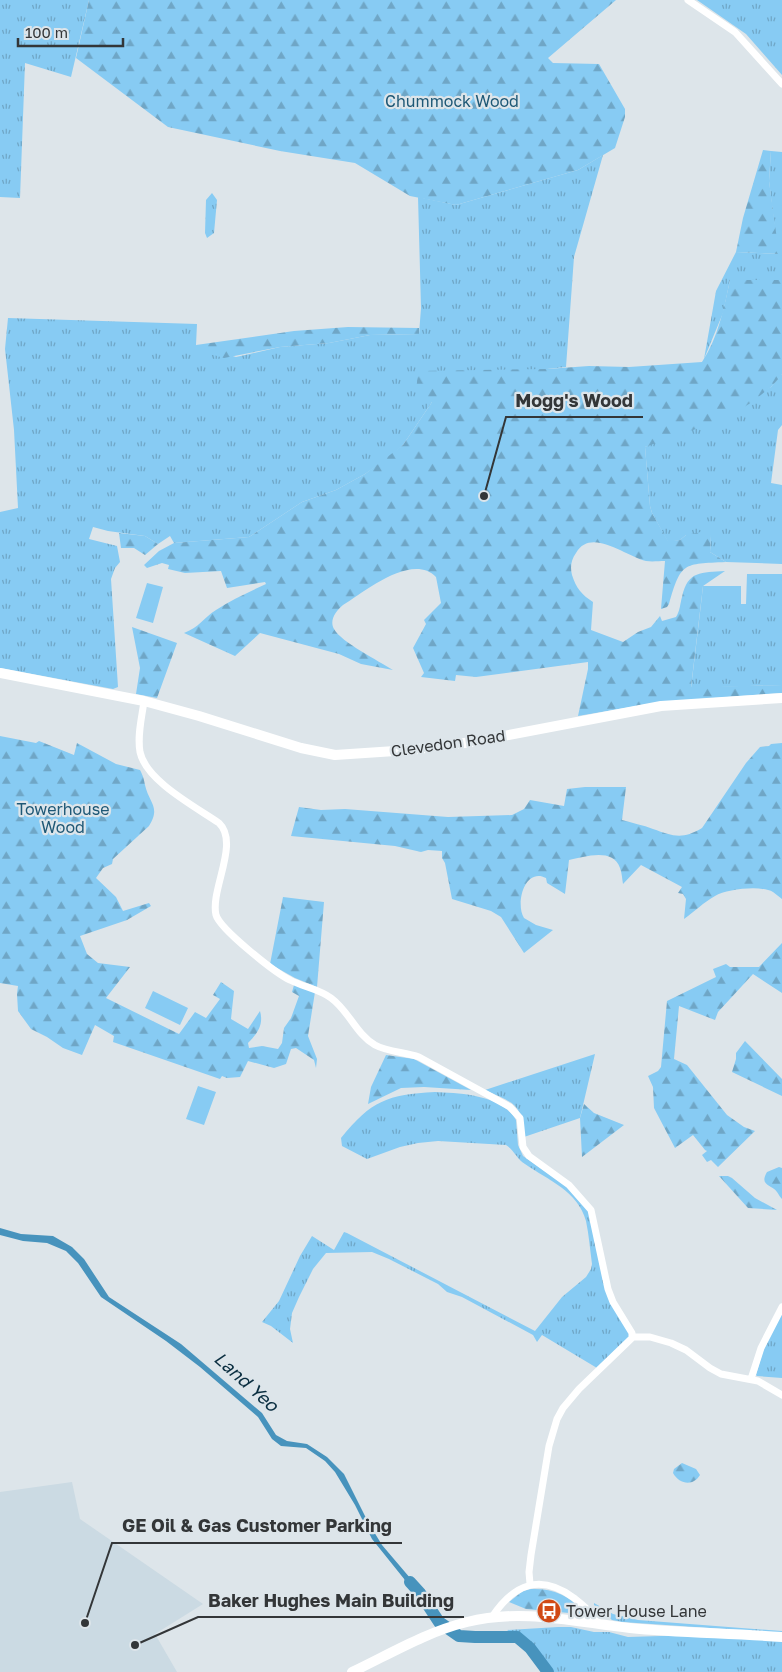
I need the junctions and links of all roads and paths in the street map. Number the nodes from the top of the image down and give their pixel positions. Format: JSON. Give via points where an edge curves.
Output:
{"nodes":[{"id":1,"x":688,"y":0,"type":"edge"},
{"id":2,"x":782,"y":84,"type":"edge"},
{"id":3,"x":0,"y":673,"type":"edge"},
{"id":4,"x":782,"y":698,"type":"edge"},
{"id":5,"x":144,"y":701,"type":"junction"},
{"id":6,"x":782,"y":1307,"type":"edge"},
{"id":7,"x":633,"y":1337,"type":"junction"},
{"id":8,"x":751,"y":1380,"type":"junction"},
{"id":9,"x":782,"y":1395,"type":"edge"},
{"id":10,"x":530,"y":1584,"type":"junction"},
{"id":11,"x":492,"y":1617,"type":"junction"},
{"id":12,"x":598,"y":1624,"type":"junction"},
{"id":13,"x":782,"y":1637,"type":"edge"},
{"id":14,"x":352,"y":1672,"type":"edge"}],
"edges":[{"from":1,"to":2,"type":"street","via":[[734,32]]},
{"from":3,"to":5,"type":"main road","name":"Clevedon Road"},
{"from":4,"to":5,"type":"main road","name":"Clevedon Road","via":[[661,706],[472,742],[347,755],[319,753]]},
{"from":5,"to":7,"type":"street","via":[[140,744],[146,766],[165,785],[224,829],[225,862],[216,917],[272,970],[330,997],[372,1044],[419,1057],[515,1111],[521,1122],[523,1147],[529,1156],[569,1185],[591,1210],[608,1289]]},
{"from":6,"to":8,"type":"street","via":[[761,1348]]},
{"from":7,"to":8,"type":"street","via":[[650,1337],[671,1343],[721,1374]]},
{"from":7,"to":10,"type":"street","via":[[579,1389],[555,1424],[530,1554]]},
{"from":8,"to":9,"type":"street"},
{"from":10,"to":11,"type":"street","via":[[506,1599]]},
{"from":10,"to":12,"type":"street","via":[[546,1584],[563,1590],[592,1613]]},
{"from":11,"to":12,"type":"main road","via":[[532,1616]]},
{"from":11,"to":14,"type":"main road","via":[[441,1630]]},
{"from":12,"to":13,"type":"main road"}]}
